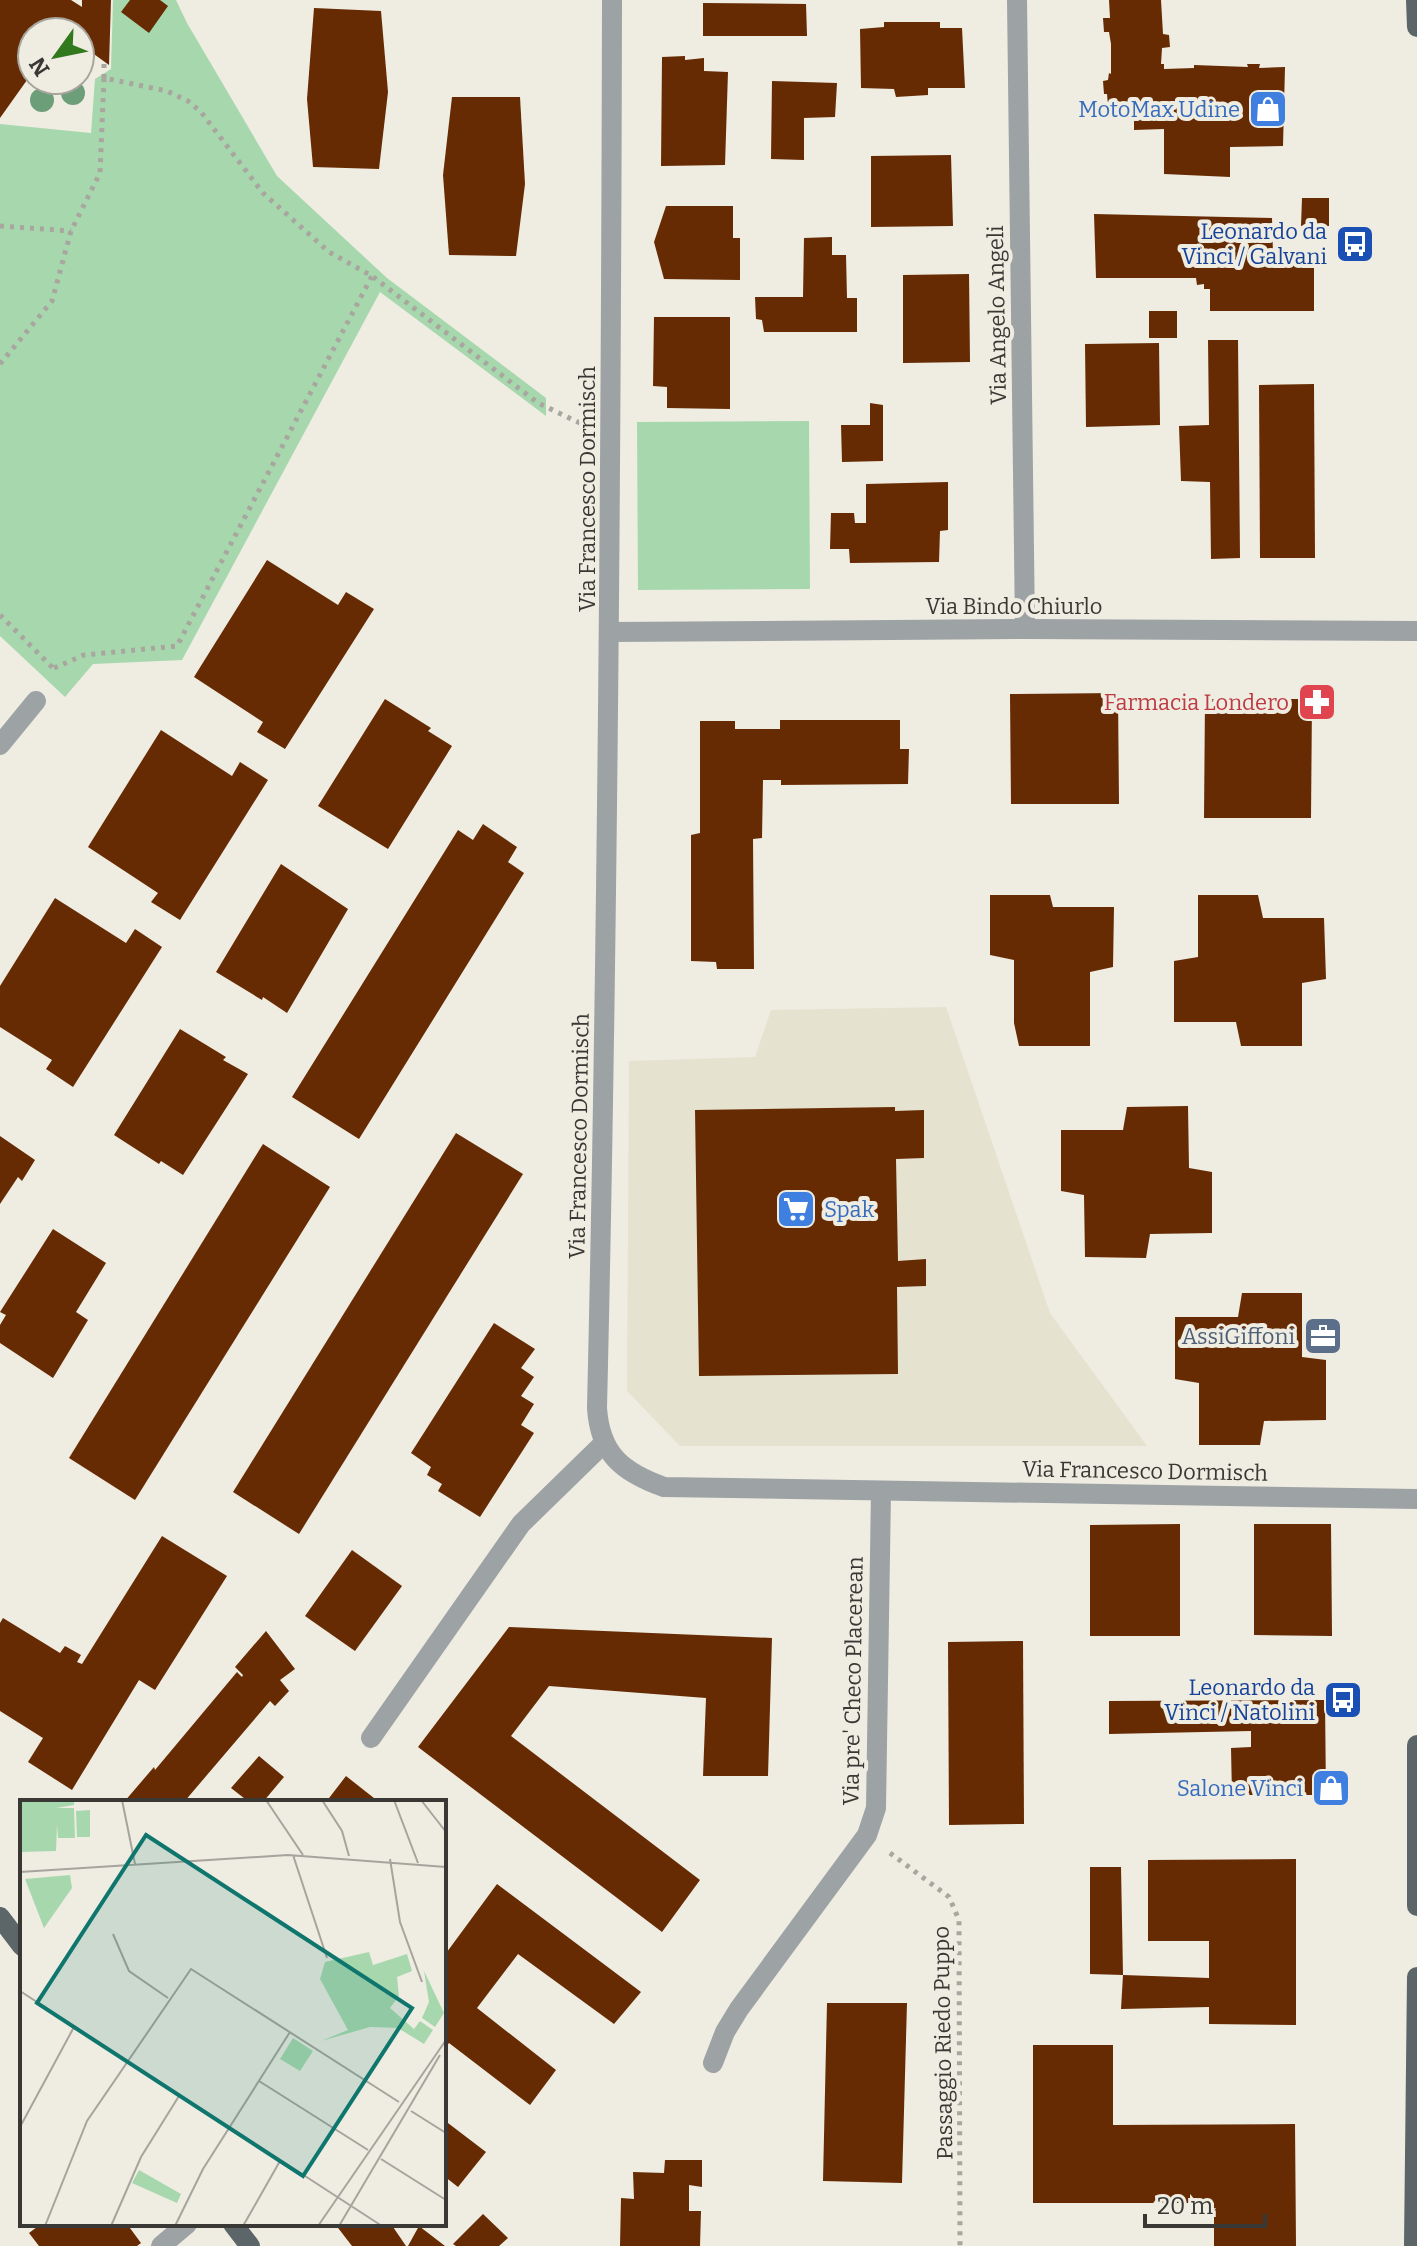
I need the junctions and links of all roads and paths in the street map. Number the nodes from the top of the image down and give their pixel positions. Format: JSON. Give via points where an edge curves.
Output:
{"nodes":[{"id":1,"x":612,"y":0,"type":"edge"},
{"id":2,"x":1017,"y":0,"type":"edge"},
{"id":3,"x":1416,"y":0,"type":"edge"},
{"id":4,"x":1417,"y":27,"type":"edge"},
{"id":5,"x":104,"y":61,"type":"dead end"},
{"id":6,"x":104,"y":78,"type":"junction"},
{"id":7,"x":0,"y":226,"type":"edge"},
{"id":8,"x":71,"y":231,"type":"junction"},
{"id":9,"x":372,"y":276,"type":"junction"},
{"id":10,"x":0,"y":364,"type":"edge"},
{"id":11,"x":583,"y":425,"type":"dead end"},
{"id":12,"x":0,"y":615,"type":"edge"},
{"id":13,"x":1025,"y":629,"type":"junction"},
{"id":14,"x":1417,"y":631,"type":"edge"},
{"id":15,"x":611,"y":632,"type":"junction"},
{"id":16,"x":54,"y":668,"type":"junction"},
{"id":17,"x":36,"y":701,"type":"joint"},
{"id":18,"x":0,"y":745,"type":"edge"},
{"id":19,"x":604,"y":1443,"type":"junction"},
{"id":20,"x":881,"y":1491,"type":"junction"},
{"id":21,"x":1417,"y":1499,"type":"edge"},
{"id":22,"x":371,"y":1738,"type":"dead end"},
{"id":23,"x":1417,"y":1745,"type":"edge"},
{"id":24,"x":867,"y":1835,"type":"junction"},
{"id":25,"x":1417,"y":1906,"type":"edge"},
{"id":26,"x":0,"y":1917,"type":"edge"},
{"id":27,"x":20,"y":1943,"type":"edge"},
{"id":28,"x":1417,"y":1977,"type":"edge"},
{"id":29,"x":713,"y":2063,"type":"dead end"},
{"id":30,"x":185,"y":2226,"type":"edge"},
{"id":31,"x":235,"y":2226,"type":"edge"},
{"id":32,"x":161,"y":2246,"type":"edge"},
{"id":33,"x":250,"y":2246,"type":"edge"},
{"id":34,"x":960,"y":2246,"type":"edge"},
{"id":35,"x":1414,"y":2246,"type":"edge"}],
"edges":[{"from":1,"to":15,"type":"street","name":"Via Francesco Dormisch"},
{"from":2,"to":13,"type":"street","name":"Via Angelo Angeli"},
{"from":3,"to":4,"type":"main road"},
{"from":5,"to":6,"type":"path"},
{"from":6,"to":8,"type":"path","via":[[100,173]]},
{"from":6,"to":9,"type":"path","via":[[188,101],[263,193],[329,252]]},
{"from":7,"to":8,"type":"path"},
{"from":8,"to":10,"type":"path","via":[[52,301]]},
{"from":9,"to":11,"type":"path","via":[[538,403]]},
{"from":9,"to":16,"type":"path","via":[[177,646],[84,655]]},
{"from":12,"to":16,"type":"path"},
{"from":13,"to":14,"type":"street","name":"Via Bindo Chiurlo"},
{"from":13,"to":15,"type":"street","name":"Via Bindo Chiurlo"},
{"from":15,"to":19,"type":"street","name":"Via Francesco Dormisch","via":[[597,1408]]},
{"from":16,"to":17,"type":"path"},
{"from":17,"to":18,"type":"street"},
{"from":19,"to":20,"type":"street","name":"Via Francesco Dormisch","via":[[623,1466],[664,1487]]},
{"from":19,"to":22,"type":"street","via":[[521,1524]]},
{"from":20,"to":21,"type":"street","name":"Via Francesco Dormisch"},
{"from":20,"to":24,"type":"street","name":"Via pre' Checo Placerean","via":[[876,1808]]},
{"from":23,"to":25,"type":"main road"},
{"from":24,"to":29,"type":"street","name":"Via pre' Checo Placerean","via":[[739,2009]]},
{"from":24,"to":34,"type":"path","name":"Passaggio Riedo Puppo","via":[[949,1897],[959,1920]]},
{"from":26,"to":27,"type":"main road"},
{"from":28,"to":35,"type":"main road"},
{"from":30,"to":32,"type":"street"},
{"from":31,"to":33,"type":"main road"}]}
